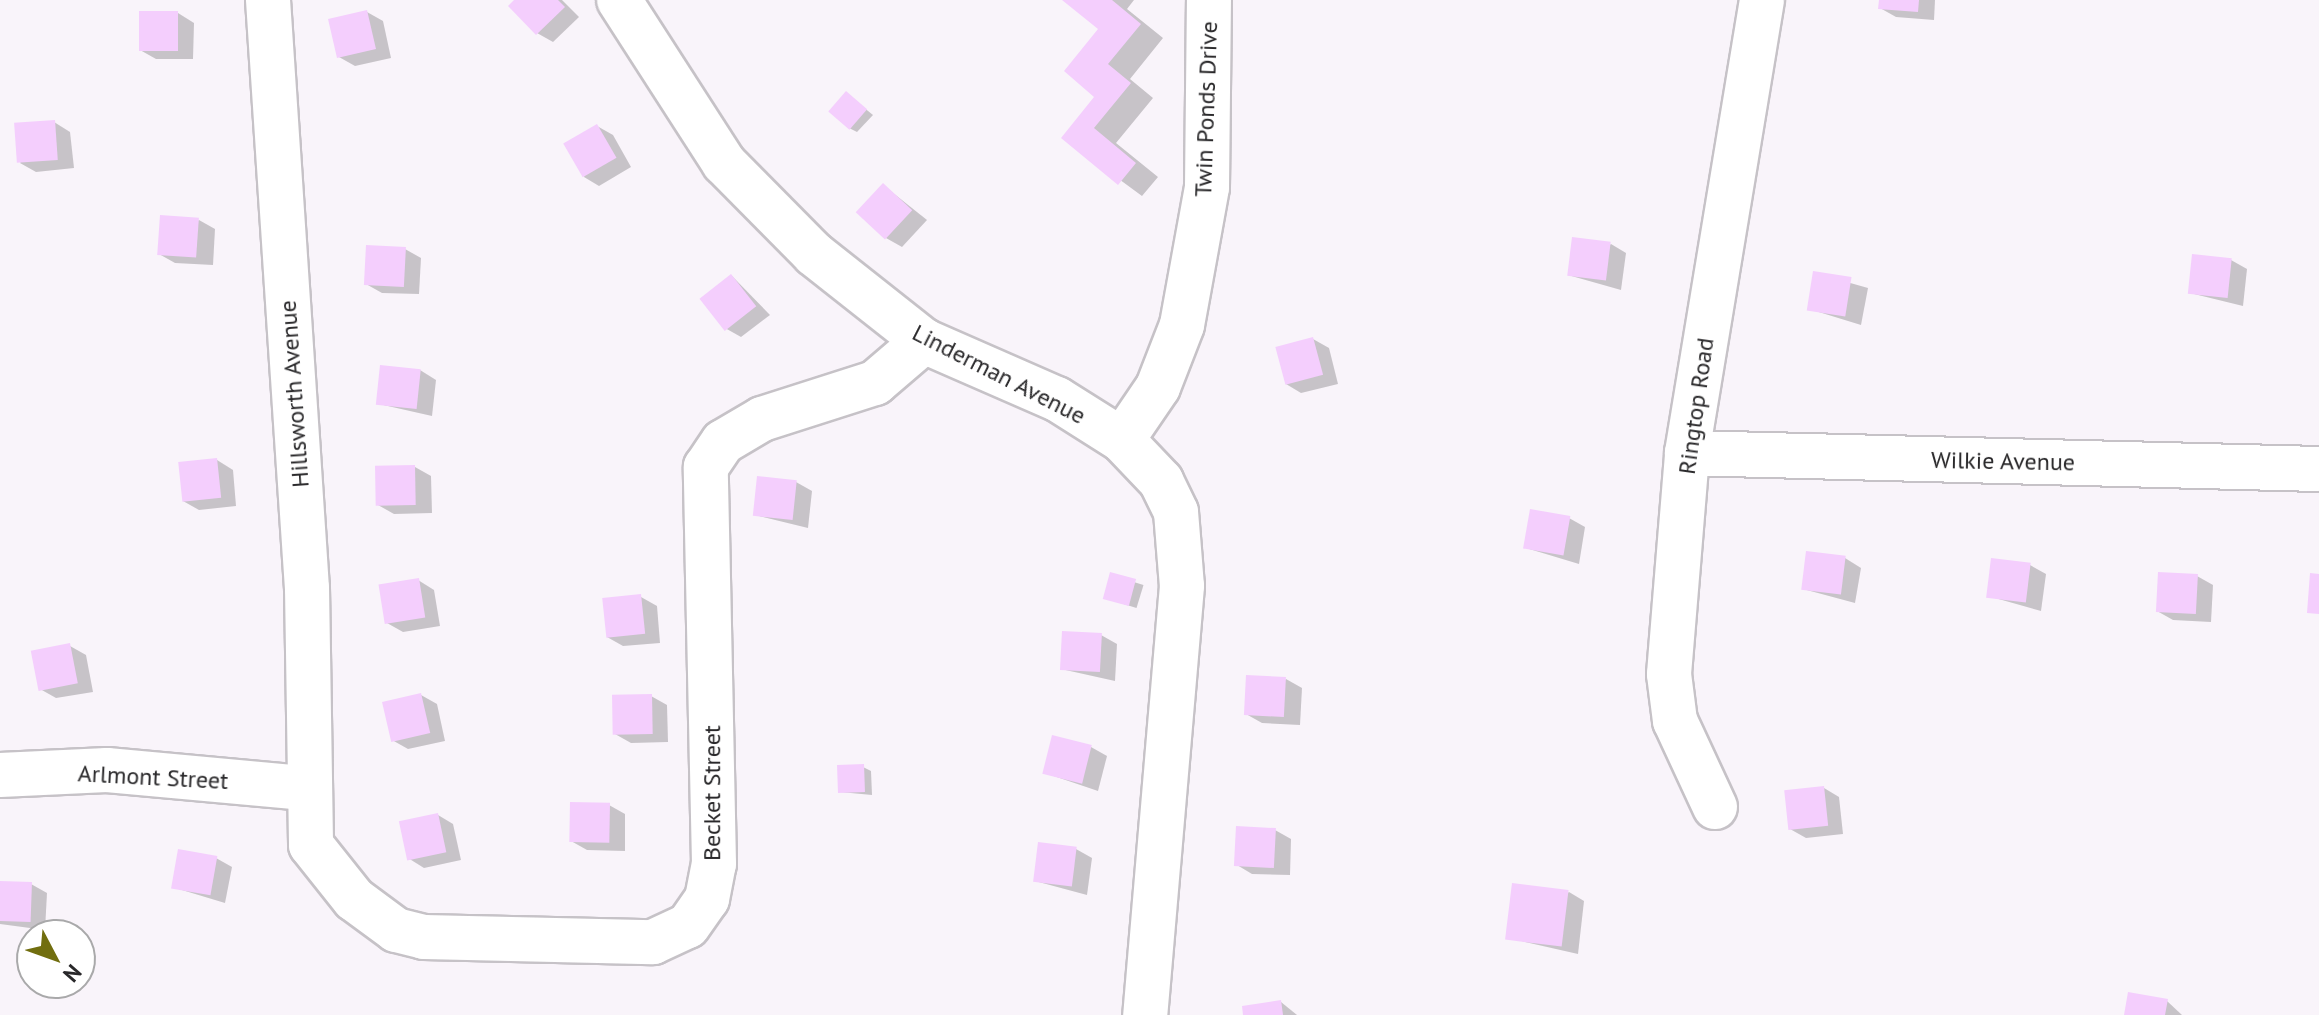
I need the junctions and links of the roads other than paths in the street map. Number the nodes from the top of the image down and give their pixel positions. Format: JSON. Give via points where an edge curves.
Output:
{"nodes":[{"id":1,"x":268,"y":0,"type":"edge"},
{"id":2,"x":619,"y":0,"type":"edge"},
{"id":3,"x":1209,"y":0,"type":"edge"},
{"id":4,"x":1762,"y":0,"type":"edge"},
{"id":5,"x":924,"y":341,"type":"junction"},
{"id":6,"x":1122,"y":440,"type":"junction"},
{"id":7,"x":1687,"y":453,"type":"junction"},
{"id":8,"x":2319,"y":469,"type":"edge"},
{"id":9,"x":0,"y":775,"type":"edge"},
{"id":10,"x":305,"y":788,"type":"junction"},
{"id":11,"x":1715,"y":807,"type":"dead end"},
{"id":12,"x":1145,"y":1015,"type":"edge"}],
"edges":[{"from":1,"to":10,"type":"street","name":"Hillsworth Avenue","via":[[307,588]]},
{"from":2,"to":5,"type":"street","name":"Linderman Avenue","via":[[724,163],[814,254]]},
{"from":3,"to":6,"type":"street","name":"Twin Ponds Drive","via":[[1207,187],[1182,325],[1158,387]]},
{"from":4,"to":7,"type":"street","name":"Ringtop Road"},
{"from":5,"to":6,"type":"street","name":"Linderman Avenue","via":[[1057,399]]},
{"from":5,"to":10,"type":"street","name":"Becket Street","via":[[875,383],[782,414],[723,442],[706,467],[714,864],[707,899],[688,926],[653,942],[424,937],[396,930],[354,899],[311,845]]},
{"from":6,"to":12,"type":"street","name":"Linderman Avenue","via":[[1161,481],[1176,512],[1182,586]]},
{"from":7,"to":8,"type":"street","name":"Wilkie Avenue"},
{"from":7,"to":11,"type":"street","name":"Ringtop Road","via":[[1669,674],[1675,721]]},
{"from":9,"to":10,"type":"street","name":"Arlmont Street","via":[[107,770]]}]}
